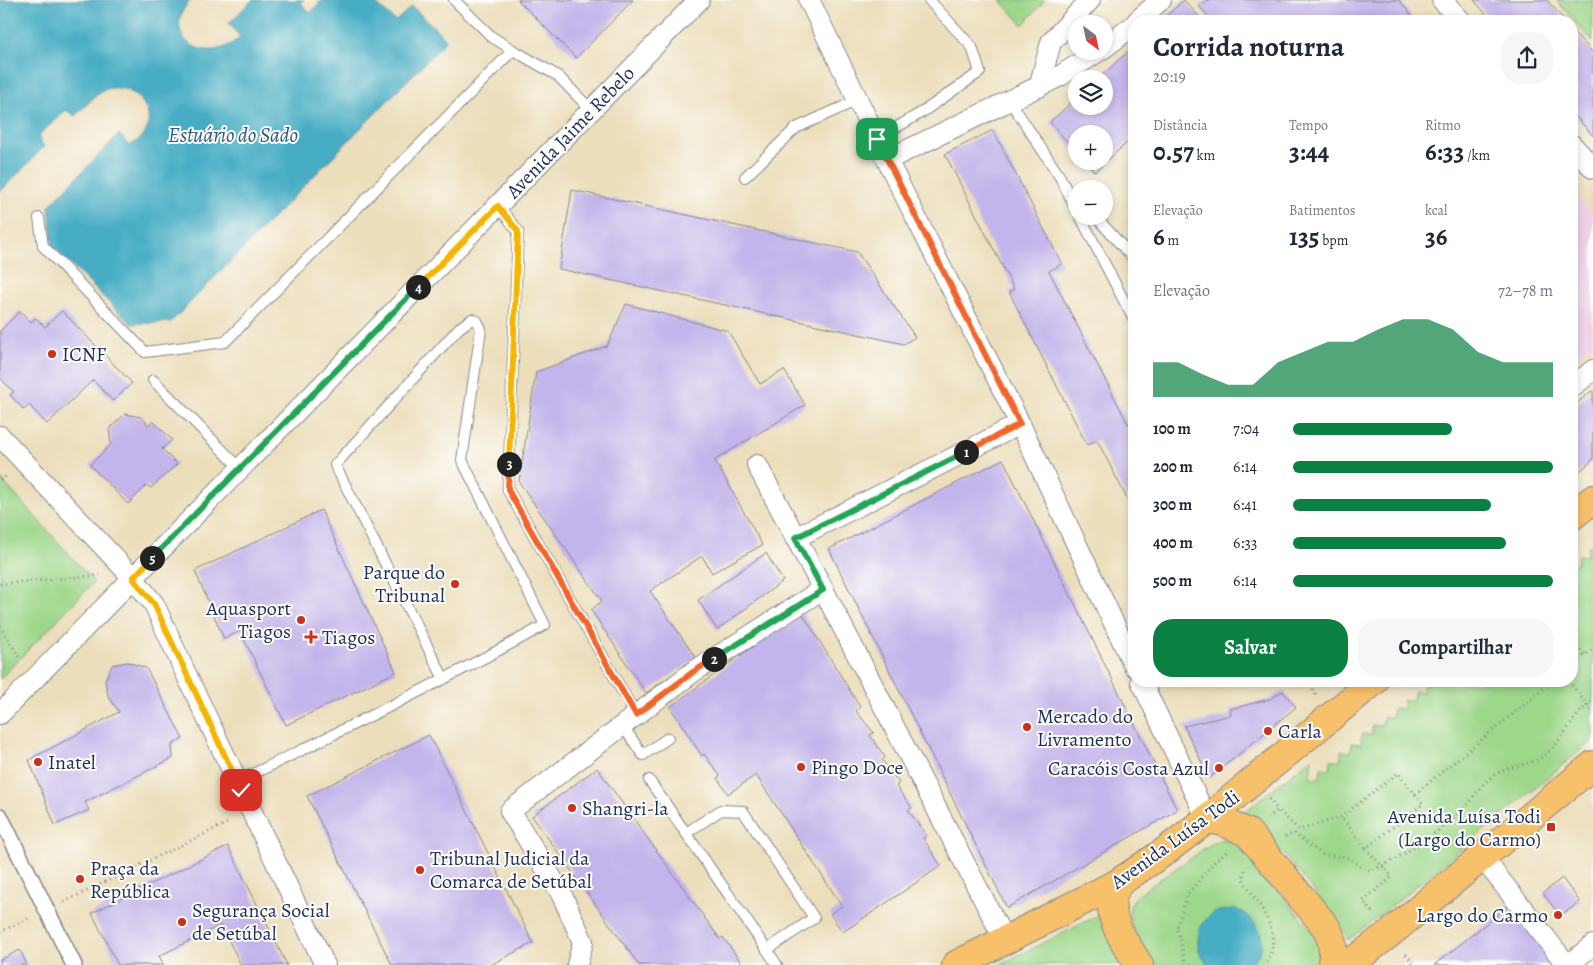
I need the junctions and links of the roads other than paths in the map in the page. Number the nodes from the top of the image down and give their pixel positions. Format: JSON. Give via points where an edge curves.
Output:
{"nodes":[{"id":1,"x":454,"y":0,"type":"edge"},
{"id":2,"x":699,"y":0,"type":"edge"},
{"id":3,"x":809,"y":0,"type":"edge"},
{"id":4,"x":928,"y":0,"type":"edge"},
{"id":5,"x":1090,"y":0,"type":"edge"},
{"id":6,"x":1161,"y":0,"type":"edge"},
{"id":7,"x":1442,"y":0,"type":"edge"},
{"id":8,"x":1144,"y":15,"type":"edge"},
{"id":9,"x":1456,"y":15,"type":"edge"},
{"id":10,"x":1128,"y":29,"type":"edge"},
{"id":11,"x":1113,"y":41,"type":"edge"},
{"id":12,"x":513,"y":50,"type":"junction"},
{"id":13,"x":1085,"y":60,"type":"edge"},
{"id":14,"x":1039,"y":87,"type":"junction"},
{"id":15,"x":858,"y":100,"type":"junction"},
{"id":16,"x":1010,"y":101,"type":"junction"},
{"id":17,"x":591,"y":110,"type":"junction"},
{"id":18,"x":877,"y":139,"type":"junction"},
{"id":19,"x":1578,"y":152,"type":"edge"},
{"id":20,"x":887,"y":160,"type":"junction"},
{"id":21,"x":1593,"y":168,"type":"edge"},
{"id":22,"x":746,"y":177,"type":"dead end"},
{"id":23,"x":1060,"y":177,"type":"junction"},
{"id":24,"x":1068,"y":186,"type":"edge"},
{"id":25,"x":1068,"y":192,"type":"edge"},
{"id":26,"x":498,"y":206,"type":"junction"},
{"id":27,"x":39,"y":218,"type":"dead end"},
{"id":28,"x":1085,"y":225,"type":"edge"},
{"id":29,"x":1103,"y":225,"type":"edge"},
{"id":30,"x":1128,"y":252,"type":"edge"},
{"id":31,"x":1128,"y":308,"type":"edge"},
{"id":32,"x":1593,"y":370,"type":"edge"},
{"id":33,"x":153,"y":380,"type":"dead end"},
{"id":34,"x":1578,"y":382,"type":"edge"},
{"id":35,"x":1020,"y":424,"type":"junction"},
{"id":36,"x":0,"y":436,"type":"edge"},
{"id":37,"x":757,"y":466,"type":"dead end"},
{"id":38,"x":240,"y":468,"type":"junction"},
{"id":39,"x":1593,"y":499,"type":"edge"},
{"id":40,"x":1578,"y":511,"type":"edge"},
{"id":41,"x":795,"y":538,"type":"junction"},
{"id":42,"x":133,"y":578,"type":"junction"},
{"id":43,"x":823,"y":590,"type":"junction"},
{"id":44,"x":1128,"y":653,"type":"edge"},
{"id":45,"x":444,"y":678,"type":"junction"},
{"id":46,"x":1144,"y":687,"type":"edge"},
{"id":47,"x":1367,"y":687,"type":"edge"},
{"id":48,"x":0,"y":714,"type":"edge"},
{"id":49,"x":629,"y":720,"type":"junction"},
{"id":50,"x":668,"y":738,"type":"dead end"},
{"id":51,"x":1591,"y":772,"type":"edge"},
{"id":52,"x":649,"y":780,"type":"dead end"},
{"id":53,"x":237,"y":782,"type":"junction"},
{"id":54,"x":0,"y":816,"type":"edge"},
{"id":55,"x":1207,"y":819,"type":"junction"},
{"id":56,"x":686,"y":833,"type":"junction"},
{"id":57,"x":1482,"y":857,"type":"junction"},
{"id":58,"x":1118,"y":883,"type":"junction"},
{"id":59,"x":1004,"y":941,"type":"junction"},
{"id":60,"x":1593,"y":945,"type":"edge"},
{"id":61,"x":767,"y":950,"type":"junction"},
{"id":62,"x":74,"y":965,"type":"edge"},
{"id":63,"x":325,"y":965,"type":"edge"},
{"id":64,"x":577,"y":965,"type":"edge"},
{"id":65,"x":777,"y":965,"type":"edge"},
{"id":66,"x":956,"y":965,"type":"edge"},
{"id":67,"x":1139,"y":965,"type":"edge"},
{"id":68,"x":1332,"y":965,"type":"edge"},
{"id":69,"x":1348,"y":965,"type":"edge"},
{"id":70,"x":1568,"y":965,"type":"edge"}],
"edges":[{"from":1,"to":12,"type":"lane","via":[[492,37]]},
{"from":2,"to":17,"type":"street","name":"Avenida Jaime Rebelo"},
{"from":3,"to":15,"type":"street"},
{"from":4,"to":18,"type":"lane","via":[[972,47],[980,72]]},
{"from":5,"to":14,"type":"street","via":[[1051,42]]},
{"from":6,"to":8,"type":"street"},
{"from":7,"to":9,"type":"street"},
{"from":10,"to":11,"type":"street"},
{"from":12,"to":17,"type":"lane","via":[[558,76]]},
{"from":12,"to":27,"type":"lane","via":[[225,342],[145,352],[43,246]]},
{"from":13,"to":14,"type":"street"},
{"from":14,"to":16,"type":"street"},
{"from":15,"to":18,"type":"street"},
{"from":15,"to":22,"type":"lane","via":[[796,128]]},
{"from":16,"to":20,"type":"street"},
{"from":16,"to":23,"type":"lane"},
{"from":17,"to":26,"type":"street","name":"Avenida Jaime Rebelo"},
{"from":18,"to":20,"type":"street"},
{"from":19,"to":21,"type":"street"},
{"from":20,"to":35,"type":"street"},
{"from":23,"to":24,"type":"lane"},
{"from":23,"to":25,"type":"lane"},
{"from":26,"to":38,"type":"street","name":"Avenida Jaime Rebelo"},
{"from":26,"to":49,"type":"lane","via":[[518,231],[508,490]]},
{"from":28,"to":31,"type":"lane"},
{"from":29,"to":30,"type":"lane"},
{"from":32,"to":34,"type":"street"},
{"from":33,"to":38,"type":"lane"},
{"from":35,"to":41,"type":"street"},
{"from":35,"to":44,"type":"street"},
{"from":36,"to":42,"type":"street"},
{"from":37,"to":41,"type":"street"},
{"from":38,"to":42,"type":"street","name":"Avenida Jaime Rebelo"},
{"from":39,"to":40,"type":"main road"},
{"from":41,"to":43,"type":"street"},
{"from":42,"to":48,"type":"street","name":"Avenida Jaime Rebelo"},
{"from":42,"to":53,"type":"street","via":[[154,604]]},
{"from":43,"to":49,"type":"street","via":[[693,672]]},
{"from":43,"to":59,"type":"street"},
{"from":45,"to":45,"type":"lane","via":[[545,625],[462,460],[481,329],[472,319],[459,328],[335,464]]},
{"from":45,"to":53,"type":"lane"},
{"from":46,"to":55,"type":"street"},
{"from":47,"to":55,"type":"main road","name":"Avenida Luísa Todi"},
{"from":49,"to":50,"type":"lane","via":[[643,754]]},
{"from":49,"to":64,"type":"street","via":[[510,811],[561,893],[583,942]]},
{"from":51,"to":57,"type":"main road"},
{"from":52,"to":56,"type":"lane"},
{"from":53,"to":63,"type":"street"},
{"from":54,"to":62,"type":"street"},
{"from":55,"to":58,"type":"main road","name":"Avenida Luísa Todi"},
{"from":55,"to":68,"type":"main road","via":[[1237,827],[1258,844],[1326,927],[1334,951]]},
{"from":56,"to":61,"type":"lane"},
{"from":56,"to":61,"type":"lane","via":[[721,810],[743,810],[814,918]]},
{"from":57,"to":69,"type":"main road"},
{"from":57,"to":70,"type":"street"},
{"from":58,"to":59,"type":"main road","name":"Avenida Luísa Todi"},
{"from":58,"to":67,"type":"main road","via":[[1112,899],[1113,914],[1117,928]]},
{"from":59,"to":66,"type":"main road","name":"Avenida Luísa Todi"},
{"from":60,"to":70,"type":"street"},
{"from":61,"to":65,"type":"lane"}]}
